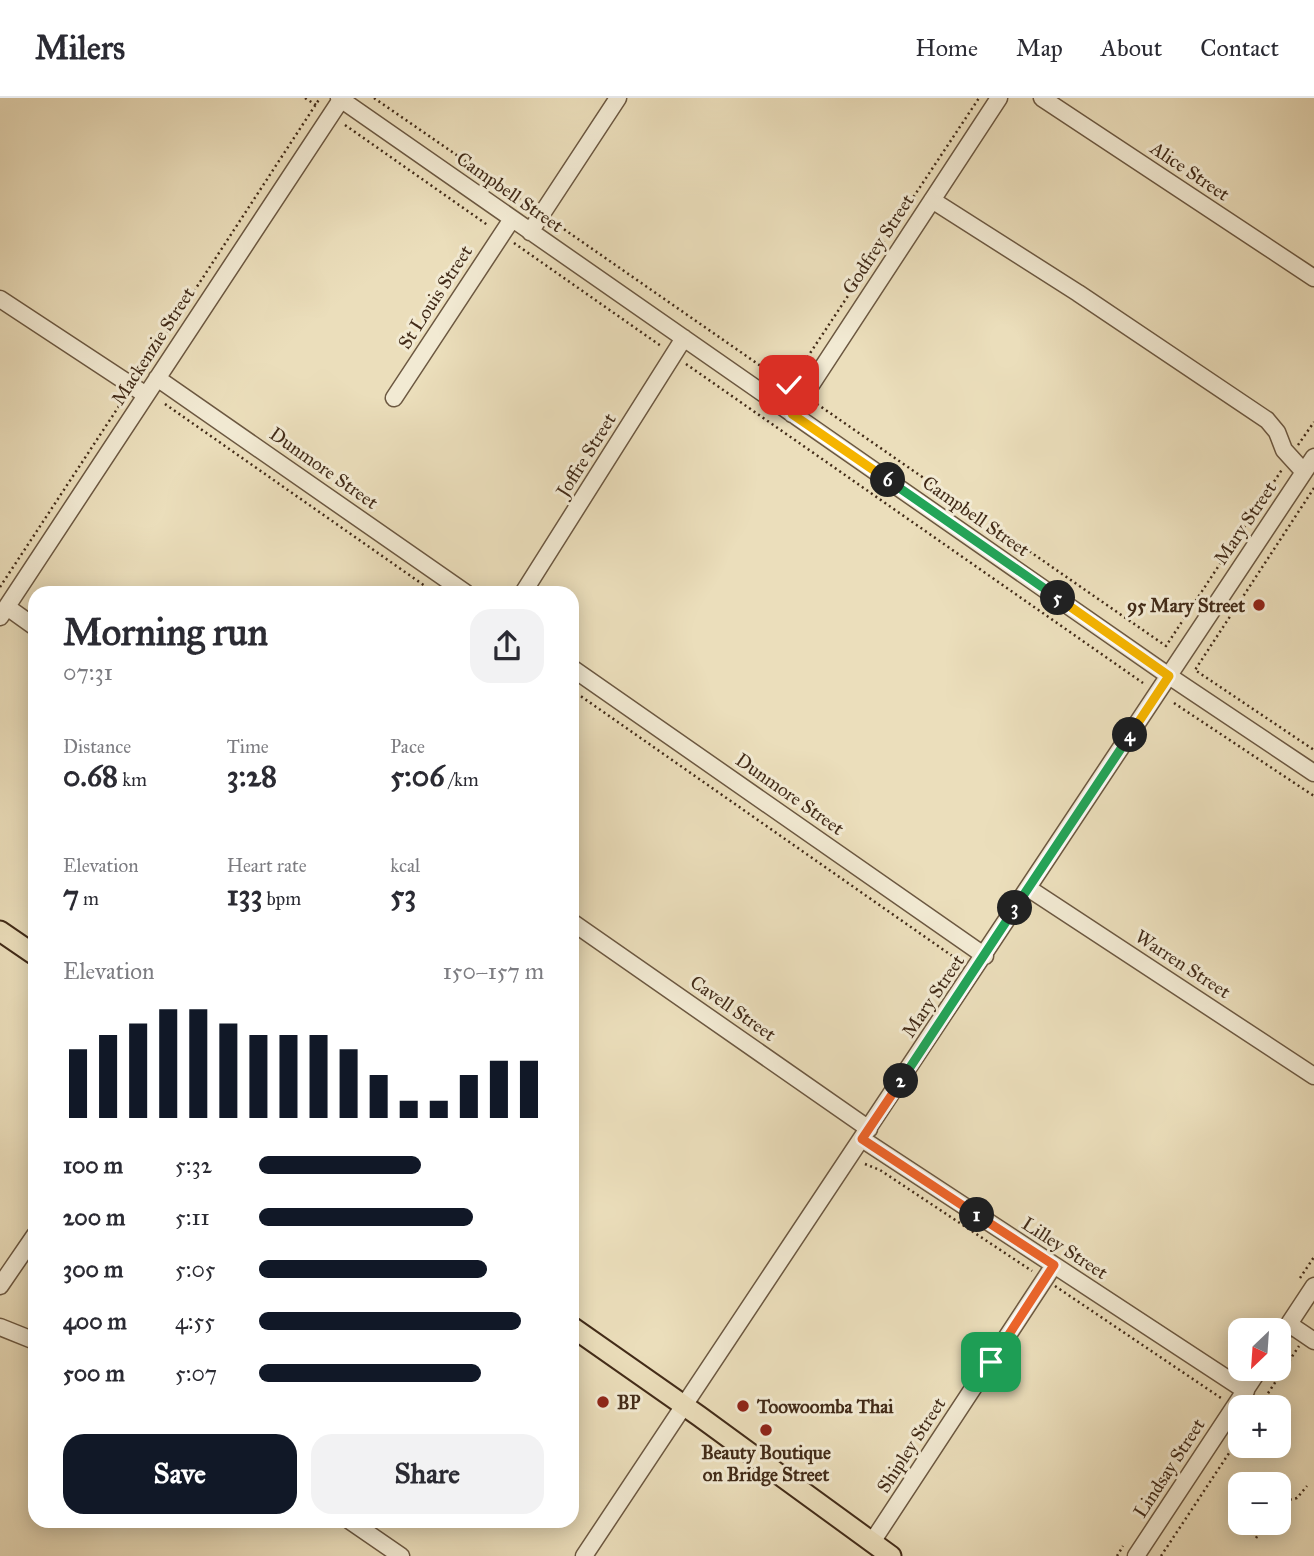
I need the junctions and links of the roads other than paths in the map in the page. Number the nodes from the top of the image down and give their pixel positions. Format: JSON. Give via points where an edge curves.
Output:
{"nodes":[{"id":1,"x":341,"y":98,"type":"edge"},
{"id":2,"x":618,"y":98,"type":"edge"},
{"id":3,"x":999,"y":98,"type":"edge"},
{"id":4,"x":1042,"y":98,"type":"edge"},
{"id":5,"x":932,"y":200,"type":"junction"},
{"id":6,"x":512,"y":219,"type":"junction"},
{"id":7,"x":530,"y":232,"type":"junction"},
{"id":8,"x":1314,"y":278,"type":"edge"},
{"id":9,"x":0,"y":299,"type":"edge"},
{"id":10,"x":684,"y":338,"type":"junction"},
{"id":11,"x":157,"y":377,"type":"junction"},
{"id":12,"x":139,"y":390,"type":"junction"},
{"id":13,"x":394,"y":398,"type":"dead end"},
{"id":14,"x":792,"y":414,"type":"junction"},
{"id":15,"x":1310,"y":467,"type":"edge"},
{"id":16,"x":456,"y":586,"type":"edge"},
{"id":17,"x":527,"y":586,"type":"edge"},
{"id":18,"x":3,"y":612,"type":"edge"},
{"id":19,"x":28,"y":624,"type":"edge"},
{"id":20,"x":579,"y":673,"type":"edge"},
{"id":21,"x":1169,"y":676,"type":"junction"},
{"id":22,"x":1314,"y":773,"type":"edge"},
{"id":23,"x":1028,"y":888,"type":"junction"},
{"id":24,"x":579,"y":927,"type":"edge"},
{"id":25,"x":0,"y":931,"type":"edge"},
{"id":26,"x":28,"y":950,"type":"edge"},
{"id":27,"x":985,"y":956,"type":"junction"},
{"id":28,"x":1314,"y":1076,"type":"edge"},
{"id":29,"x":866,"y":1134,"type":"junction"},
{"id":30,"x":28,"y":1245,"type":"edge"},
{"id":31,"x":1054,"y":1265,"type":"junction"},
{"id":32,"x":0,"y":1286,"type":"edge"},
{"id":33,"x":1314,"y":1286,"type":"edge"},
{"id":34,"x":1292,"y":1319,"type":"edge"},
{"id":35,"x":1292,"y":1326,"type":"edge"},
{"id":36,"x":0,"y":1327,"type":"edge"},
{"id":37,"x":579,"y":1332,"type":"edge"},
{"id":38,"x":28,"y":1338,"type":"edge"},
{"id":39,"x":1310,"y":1338,"type":"edge"},
{"id":40,"x":1252,"y":1381,"type":"edge"},
{"id":41,"x":1245,"y":1391,"type":"junction"},
{"id":42,"x":685,"y":1406,"type":"junction"},
{"id":43,"x":360,"y":1528,"type":"edge"},
{"id":44,"x":872,"y":1542,"type":"junction"},
{"id":45,"x":401,"y":1556,"type":"edge"},
{"id":46,"x":584,"y":1556,"type":"edge"},
{"id":47,"x":891,"y":1556,"type":"edge"},
{"id":48,"x":1136,"y":1556,"type":"edge"}],
"edges":[{"from":1,"to":6,"type":"street","name":"Campbell Street"},
{"from":1,"to":11,"type":"street","name":"Mackenzie Street"},
{"from":2,"to":7,"type":"street"},
{"from":3,"to":5,"type":"street","name":"Godfrey Street"},
{"from":4,"to":8,"type":"street","name":"Alice Street"},
{"from":5,"to":14,"type":"street","name":"Godfrey Street"},
{"from":5,"to":15,"type":"street","via":[[1267,420],[1290,458]]},
{"from":6,"to":7,"type":"street","name":"Campbell Street"},
{"from":6,"to":13,"type":"street","name":"St Louis Street"},
{"from":7,"to":10,"type":"street","name":"Campbell Street"},
{"from":9,"to":12,"type":"street"},
{"from":10,"to":14,"type":"street","name":"Campbell Street"},
{"from":10,"to":17,"type":"street","name":"Joffre Street"},
{"from":11,"to":12,"type":"street","name":"Mackenzie Street"},
{"from":11,"to":16,"type":"street","name":"Dunmore Street"},
{"from":12,"to":18,"type":"street","name":"Mackenzie Street"},
{"from":14,"to":21,"type":"street","name":"Campbell Street"},
{"from":15,"to":21,"type":"street","name":"Mary Street"},
{"from":18,"to":19,"type":"street"},
{"from":20,"to":27,"type":"street","name":"Dunmore Street"},
{"from":21,"to":22,"type":"street","name":"Campbell Street"},
{"from":21,"to":23,"type":"street","name":"Mary Street"},
{"from":23,"to":27,"type":"street","name":"Mary Street"},
{"from":23,"to":28,"type":"street","name":"Warren Street"},
{"from":24,"to":29,"type":"street","name":"Cavell Street"},
{"from":25,"to":26,"type":"main road"},
{"from":27,"to":29,"type":"street","name":"Mary Street"},
{"from":29,"to":31,"type":"street","name":"Lilley Street"},
{"from":29,"to":42,"type":"street","name":"Mary Street"},
{"from":30,"to":32,"type":"street"},
{"from":31,"to":41,"type":"street","name":"Lilley Street"},
{"from":31,"to":44,"type":"street","name":"Shipley Street"},
{"from":33,"to":34,"type":"street"},
{"from":35,"to":39,"type":"street"},
{"from":36,"to":38,"type":"street"},
{"from":37,"to":42,"type":"main road"},
{"from":40,"to":41,"type":"street","name":"Lindsay Street"},
{"from":41,"to":48,"type":"street","name":"Lindsay Street"},
{"from":42,"to":44,"type":"main road"},
{"from":42,"to":46,"type":"street","name":"Mary Street"},
{"from":43,"to":45,"type":"street"},
{"from":44,"to":47,"type":"main road"}]}
